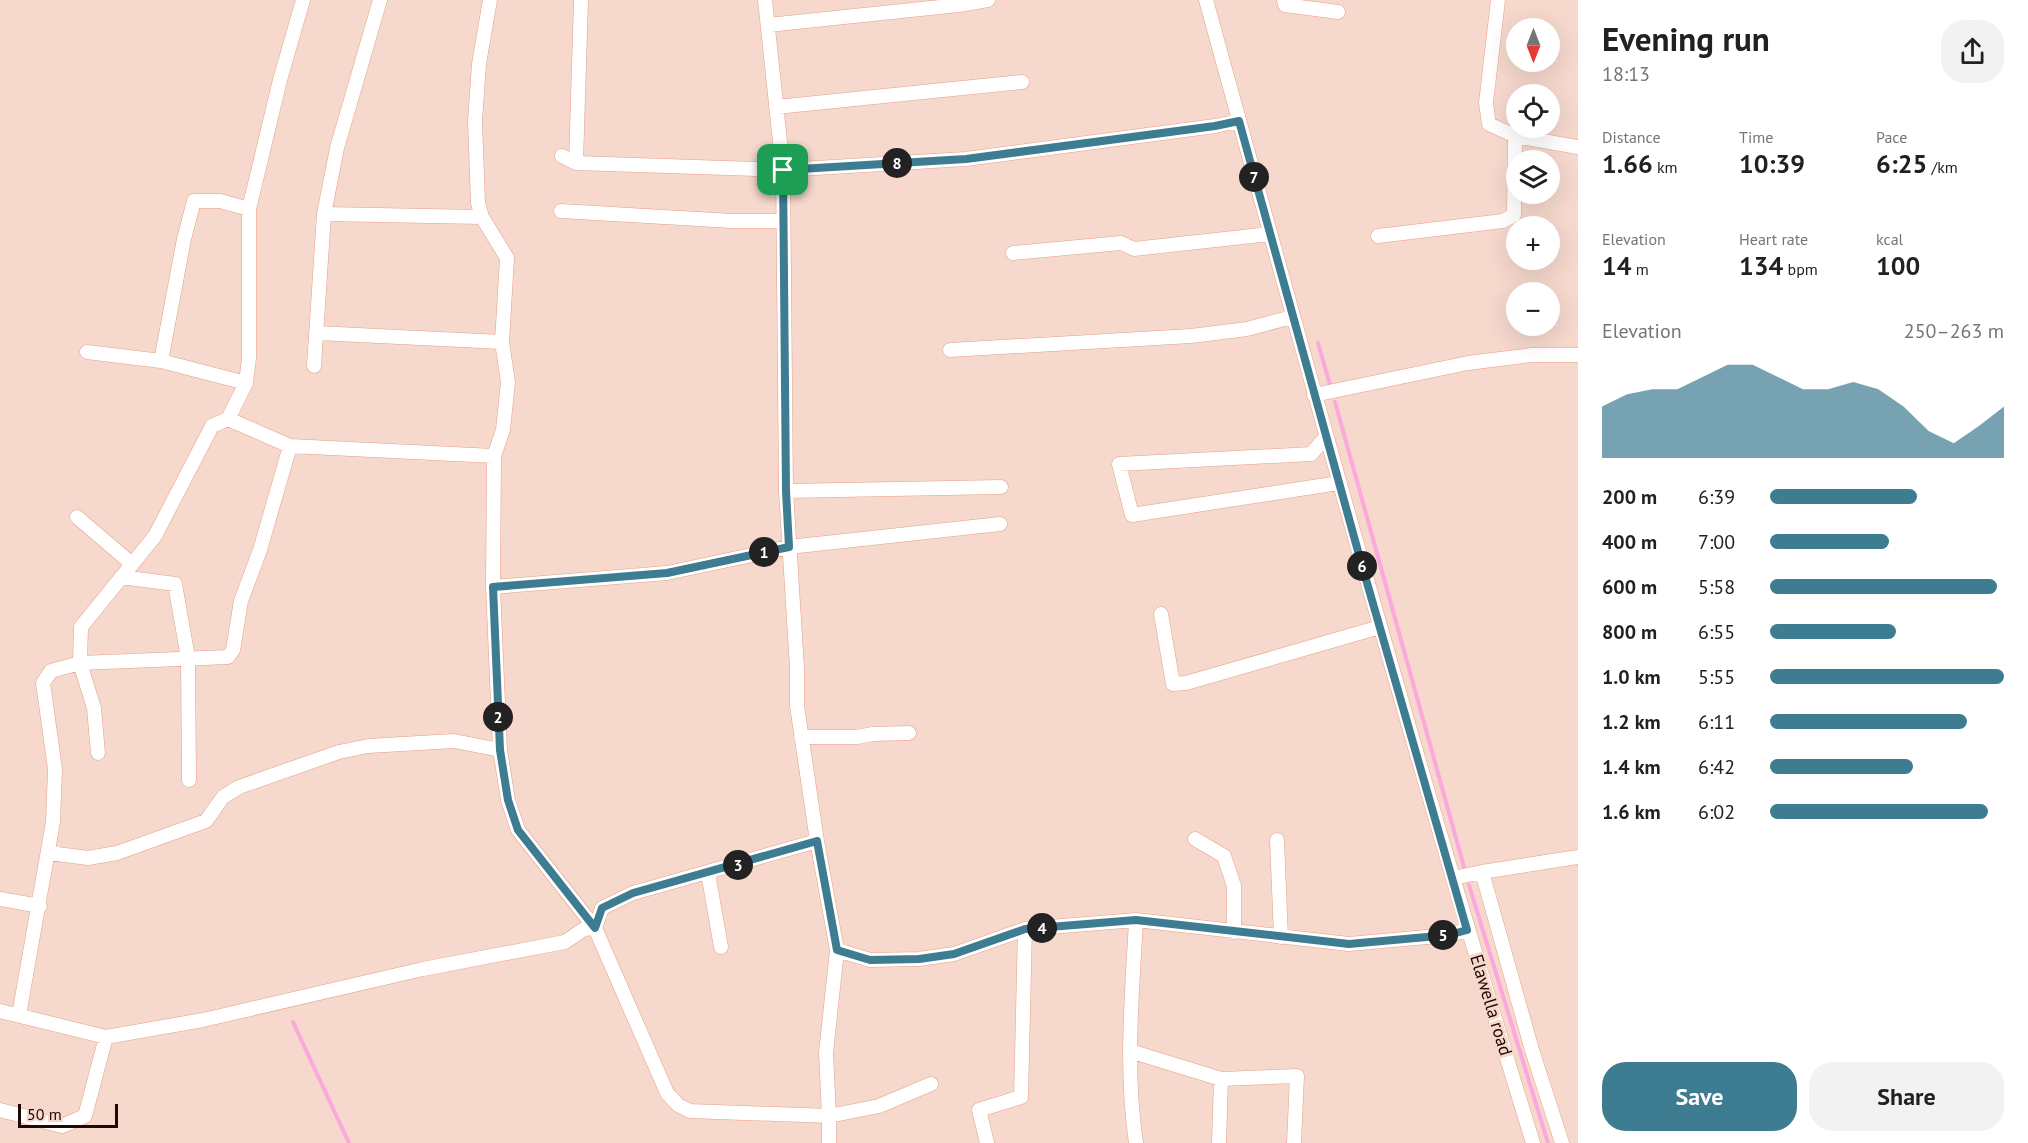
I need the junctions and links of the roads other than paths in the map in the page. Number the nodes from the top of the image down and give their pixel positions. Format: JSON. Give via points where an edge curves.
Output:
{"nodes":[{"id":1,"x":303,"y":0,"type":"edge"},
{"id":2,"x":380,"y":0,"type":"edge"},
{"id":3,"x":490,"y":0,"type":"edge"},
{"id":4,"x":581,"y":0,"type":"edge"},
{"id":5,"x":765,"y":0,"type":"edge"},
{"id":6,"x":988,"y":0,"type":"edge"},
{"id":7,"x":993,"y":0,"type":"edge"},
{"id":8,"x":1206,"y":0,"type":"edge"},
{"id":9,"x":1284,"y":0,"type":"edge"},
{"id":10,"x":1498,"y":0,"type":"edge"},
{"id":11,"x":1338,"y":12,"type":"dead end"},
{"id":12,"x":768,"y":25,"type":"junction"},
{"id":13,"x":1022,"y":82,"type":"dead end"},
{"id":14,"x":777,"y":107,"type":"junction"},
{"id":15,"x":1239,"y":121,"type":"junction"},
{"id":16,"x":1506,"y":132,"type":"edge"},
{"id":17,"x":1515,"y":138,"type":"edge"},
{"id":18,"x":1526,"y":138,"type":"edge"},
{"id":19,"x":1578,"y":147,"type":"edge"},
{"id":20,"x":562,"y":156,"type":"dead end"},
{"id":21,"x":576,"y":163,"type":"junction"},
{"id":22,"x":783,"y":170,"type":"junction"},
{"id":23,"x":249,"y":209,"type":"junction"},
{"id":24,"x":561,"y":211,"type":"dead end"},
{"id":25,"x":324,"y":214,"type":"junction"},
{"id":26,"x":482,"y":217,"type":"junction"},
{"id":27,"x":783,"y":221,"type":"junction"},
{"id":28,"x":1270,"y":234,"type":"junction"},
{"id":29,"x":1378,"y":236,"type":"dead end"},
{"id":30,"x":1013,"y":253,"type":"dead end"},
{"id":31,"x":1292,"y":317,"type":"junction"},
{"id":32,"x":317,"y":333,"type":"junction"},
{"id":33,"x":502,"y":342,"type":"junction"},
{"id":34,"x":950,"y":350,"type":"dead end"},
{"id":35,"x":87,"y":352,"type":"dead end"},
{"id":36,"x":1578,"y":354,"type":"edge"},
{"id":37,"x":161,"y":361,"type":"junction"},
{"id":38,"x":314,"y":366,"type":"dead end"},
{"id":39,"x":246,"y":383,"type":"junction"},
{"id":40,"x":1314,"y":395,"type":"junction"},
{"id":41,"x":228,"y":419,"type":"junction"},
{"id":42,"x":1326,"y":437,"type":"junction"},
{"id":43,"x":290,"y":446,"type":"junction"},
{"id":44,"x":494,"y":456,"type":"junction"},
{"id":45,"x":1339,"y":483,"type":"junction"},
{"id":46,"x":1001,"y":487,"type":"dead end"},
{"id":47,"x":786,"y":491,"type":"junction"},
{"id":48,"x":77,"y":517,"type":"dead end"},
{"id":49,"x":1000,"y":524,"type":"dead end"},
{"id":50,"x":789,"y":547,"type":"junction"},
{"id":51,"x":132,"y":564,"type":"junction"},
{"id":52,"x":121,"y":578,"type":"junction"},
{"id":53,"x":493,"y":587,"type":"junction"},
{"id":54,"x":1161,"y":614,"type":"dead end"},
{"id":55,"x":1380,"y":627,"type":"junction"},
{"id":56,"x":188,"y":658,"type":"junction"},
{"id":57,"x":80,"y":663,"type":"junction"},
{"id":58,"x":909,"y":733,"type":"dead end"},
{"id":59,"x":801,"y":737,"type":"junction"},
{"id":60,"x":500,"y":750,"type":"junction"},
{"id":61,"x":98,"y":753,"type":"dead end"},
{"id":62,"x":189,"y":780,"type":"dead end"},
{"id":63,"x":1195,"y":839,"type":"dead end"},
{"id":64,"x":1277,"y":840,"type":"dead end"},
{"id":65,"x":817,"y":841,"type":"junction"},
{"id":66,"x":49,"y":853,"type":"junction"},
{"id":67,"x":1578,"y":857,"type":"edge"},
{"id":68,"x":1482,"y":872,"type":"junction"},
{"id":69,"x":708,"y":873,"type":"junction"},
{"id":70,"x":1453,"y":878,"type":"junction"},
{"id":71,"x":0,"y":899,"type":"edge"},
{"id":72,"x":40,"y":906,"type":"junction"},
{"id":73,"x":1136,"y":920,"type":"junction"},
{"id":74,"x":595,"y":928,"type":"junction"},
{"id":75,"x":1025,"y":929,"type":"junction"},
{"id":76,"x":1467,"y":930,"type":"junction"},
{"id":77,"x":1234,"y":932,"type":"junction"},
{"id":78,"x":1281,"y":937,"type":"junction"},
{"id":79,"x":721,"y":947,"type":"dead end"},
{"id":80,"x":837,"y":950,"type":"junction"},
{"id":81,"x":0,"y":1011,"type":"edge"},
{"id":82,"x":19,"y":1015,"type":"junction"},
{"id":83,"x":106,"y":1037,"type":"junction"},
{"id":84,"x":1130,"y":1051,"type":"junction"},
{"id":85,"x":1221,"y":1079,"type":"junction"},
{"id":86,"x":931,"y":1084,"type":"dead end"},
{"id":87,"x":0,"y":1110,"type":"edge"},
{"id":88,"x":830,"y":1116,"type":"junction"},
{"id":89,"x":829,"y":1143,"type":"edge"},
{"id":90,"x":987,"y":1143,"type":"edge"},
{"id":91,"x":1136,"y":1143,"type":"edge"},
{"id":92,"x":1219,"y":1143,"type":"edge"},
{"id":93,"x":1294,"y":1143,"type":"edge"},
{"id":94,"x":1524,"y":1143,"type":"edge"},
{"id":95,"x":1533,"y":1143,"type":"edge"},
{"id":96,"x":1562,"y":1143,"type":"edge"}],
"edges":[{"from":1,"to":23,"type":"street"},
{"from":2,"to":25,"type":"street","via":[[336,148]]},
{"from":3,"to":26,"type":"street","via":[[479,64],[475,121]]},
{"from":4,"to":21,"type":"street"},
{"from":5,"to":12,"type":"street"},
{"from":6,"to":7,"type":"street"},
{"from":6,"to":12,"type":"street"},
{"from":8,"to":15,"type":"street","name":"Elawella road"},
{"from":9,"to":11,"type":"street","via":[[1285,5]]},
{"from":10,"to":16,"type":"street","via":[[1486,103],[1489,124]]},
{"from":12,"to":14,"type":"street"},
{"from":13,"to":14,"type":"street"},
{"from":14,"to":22,"type":"street"},
{"from":15,"to":22,"type":"street","via":[[966,159]]},
{"from":15,"to":28,"type":"street","name":"Elawella road"},
{"from":17,"to":29,"type":"street","via":[[1514,214],[1503,221]]},
{"from":18,"to":19,"type":"street"},
{"from":20,"to":21,"type":"street"},
{"from":21,"to":22,"type":"street"},
{"from":22,"to":27,"type":"street"},
{"from":23,"to":37,"type":"street","via":[[220,201],[194,201]]},
{"from":23,"to":39,"type":"street"},
{"from":24,"to":27,"type":"street"},
{"from":25,"to":26,"type":"street"},
{"from":25,"to":32,"type":"street"},
{"from":26,"to":33,"type":"street","via":[[507,258]]},
{"from":27,"to":47,"type":"street"},
{"from":28,"to":30,"type":"street","via":[[1134,249],[1121,243]]},
{"from":28,"to":31,"type":"street","name":"Elawella road"},
{"from":31,"to":34,"type":"street","via":[[1247,329],[1191,336]]},
{"from":31,"to":40,"type":"street","name":"Elawella road"},
{"from":32,"to":33,"type":"street"},
{"from":32,"to":38,"type":"street"},
{"from":33,"to":44,"type":"street","via":[[508,382],[503,430]]},
{"from":35,"to":37,"type":"street"},
{"from":36,"to":40,"type":"street","via":[[1468,363]]},
{"from":37,"to":39,"type":"street"},
{"from":39,"to":41,"type":"street"},
{"from":40,"to":42,"type":"street","name":"Elawella road"},
{"from":41,"to":43,"type":"street"},
{"from":41,"to":51,"type":"street","via":[[212,426],[155,536]]},
{"from":42,"to":45,"type":"street","name":"Elawella road"},
{"from":42,"to":45,"type":"street","via":[[1311,454],[1119,464],[1132,515]]},
{"from":43,"to":44,"type":"street"},
{"from":43,"to":56,"type":"street","via":[[241,601],[233,650],[228,657]]},
{"from":44,"to":53,"type":"street"},
{"from":45,"to":55,"type":"street","name":"Elawella road"},
{"from":46,"to":47,"type":"street"},
{"from":47,"to":50,"type":"street"},
{"from":48,"to":51,"type":"street"},
{"from":49,"to":50,"type":"street"},
{"from":50,"to":53,"type":"street","via":[[667,573]]},
{"from":50,"to":59,"type":"street"},
{"from":51,"to":52,"type":"street"},
{"from":52,"to":56,"type":"street","via":[[175,584]]},
{"from":52,"to":57,"type":"street","via":[[81,627]]},
{"from":53,"to":60,"type":"street"},
{"from":54,"to":55,"type":"street","via":[[1173,684]]},
{"from":55,"to":70,"type":"street","name":"Elawella road"},
{"from":56,"to":57,"type":"street"},
{"from":56,"to":62,"type":"street"},
{"from":57,"to":61,"type":"street","via":[[94,708]]},
{"from":57,"to":66,"type":"street","via":[[51,671],[43,683],[54,769]]},
{"from":58,"to":59,"type":"street"},
{"from":59,"to":65,"type":"street"},
{"from":60,"to":66,"type":"street","via":[[454,741],[349,750],[239,787],[223,797],[206,821],[117,853],[88,858]]},
{"from":60,"to":74,"type":"street","via":[[508,800],[518,830]]},
{"from":63,"to":77,"type":"street","via":[[1224,855],[1234,886]]},
{"from":64,"to":78,"type":"street"},
{"from":65,"to":69,"type":"street"},
{"from":65,"to":80,"type":"street"},
{"from":66,"to":72,"type":"street"},
{"from":67,"to":68,"type":"street"},
{"from":68,"to":70,"type":"street"},
{"from":68,"to":96,"type":"street"},
{"from":69,"to":74,"type":"street","via":[[633,893],[602,908]]},
{"from":69,"to":79,"type":"street"},
{"from":70,"to":76,"type":"street","name":"Elawella road"},
{"from":71,"to":72,"type":"street"},
{"from":72,"to":82,"type":"street"},
{"from":73,"to":75,"type":"street"},
{"from":73,"to":77,"type":"street"},
{"from":73,"to":84,"type":"street"},
{"from":74,"to":83,"type":"street","via":[[584,929],[565,942],[423,969],[203,1020]]},
{"from":74,"to":88,"type":"street","via":[[667,1093],[678,1105],[690,1111]]},
{"from":75,"to":80,"type":"street","via":[[954,954],[919,959],[870,960]]},
{"from":75,"to":90,"type":"street","via":[[1021,1096],[979,1110]]},
{"from":76,"to":78,"type":"street","via":[[1349,944]]},
{"from":76,"to":95,"type":"street","name":"Elawella road"},
{"from":77,"to":78,"type":"street"},
{"from":80,"to":88,"type":"street","via":[[826,1053]]},
{"from":81,"to":82,"type":"street"},
{"from":82,"to":83,"type":"street"},
{"from":83,"to":87,"type":"street","via":[[85,1116],[62,1126]]},
{"from":84,"to":85,"type":"street"},
{"from":84,"to":91,"type":"street"},
{"from":85,"to":92,"type":"street"},
{"from":85,"to":93,"type":"street","via":[[1297,1076]]},
{"from":86,"to":88,"type":"street","via":[[879,1106]]},
{"from":88,"to":89,"type":"street"},
{"from":94,"to":95,"type":"street"}]}
